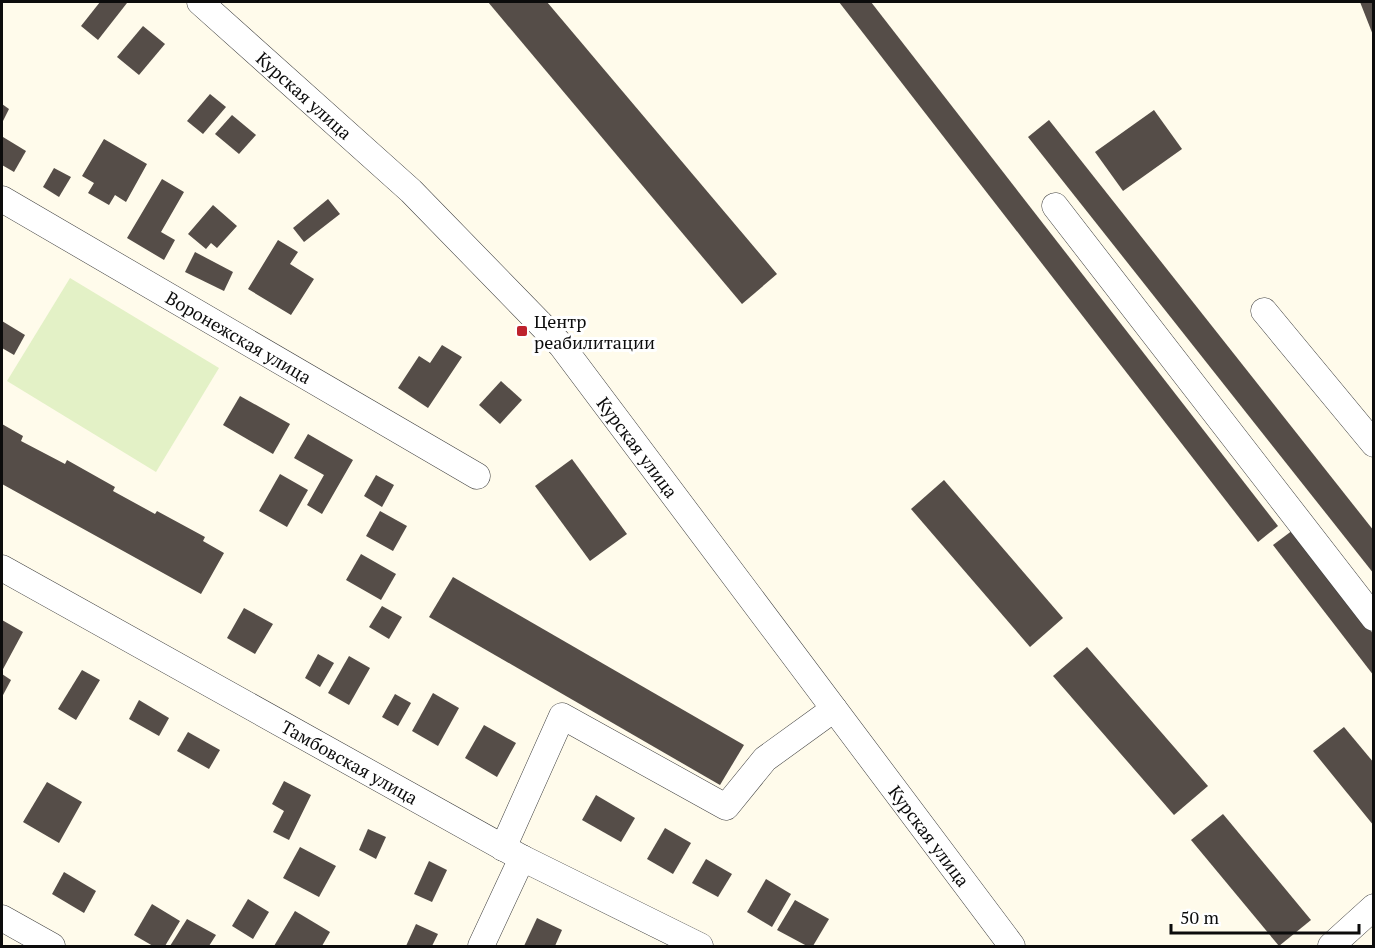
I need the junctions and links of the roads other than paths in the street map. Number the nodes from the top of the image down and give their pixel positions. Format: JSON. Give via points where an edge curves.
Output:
{"nodes":[{"id":1,"x":200,"y":2,"type":"edge"},
{"id":2,"x":2,"y":199,"type":"edge"},
{"id":3,"x":1055,"y":206,"type":"dead end"},
{"id":4,"x":1263,"y":311,"type":"dead end"},
{"id":5,"x":1374,"y":444,"type":"edge"},
{"id":6,"x":477,"y":476,"type":"dead end"},
{"id":7,"x":2,"y":568,"type":"edge"},
{"id":8,"x":1374,"y":618,"type":"edge"},
{"id":9,"x":834,"y":709,"type":"junction"},
{"id":10,"x":512,"y":853,"type":"junction"},
{"id":11,"x":1374,"y":907,"type":"edge"},
{"id":12,"x":2,"y":918,"type":"edge"},
{"id":13,"x":52,"y":946,"type":"edge"},
{"id":14,"x":481,"y":946,"type":"edge"},
{"id":15,"x":700,"y":946,"type":"edge"},
{"id":16,"x":1012,"y":946,"type":"edge"},
{"id":17,"x":1331,"y":946,"type":"edge"}],
"edges":[{"from":1,"to":9,"type":"street","name":"Курская улица","via":[[411,191],[561,345]]},
{"from":2,"to":6,"type":"street","name":"Воронежская улица"},
{"from":3,"to":8,"type":"street"},
{"from":4,"to":5,"type":"street"},
{"from":7,"to":10,"type":"street","name":"Тамбовская улица"},
{"from":9,"to":10,"type":"street","via":[[765,759],[726,807],[562,716]]},
{"from":9,"to":16,"type":"street","name":"Курская улица"},
{"from":10,"to":14,"type":"street"},
{"from":10,"to":15,"type":"street","name":"Тамбовская улица"},
{"from":11,"to":17,"type":"street"},
{"from":12,"to":13,"type":"street"}]}
